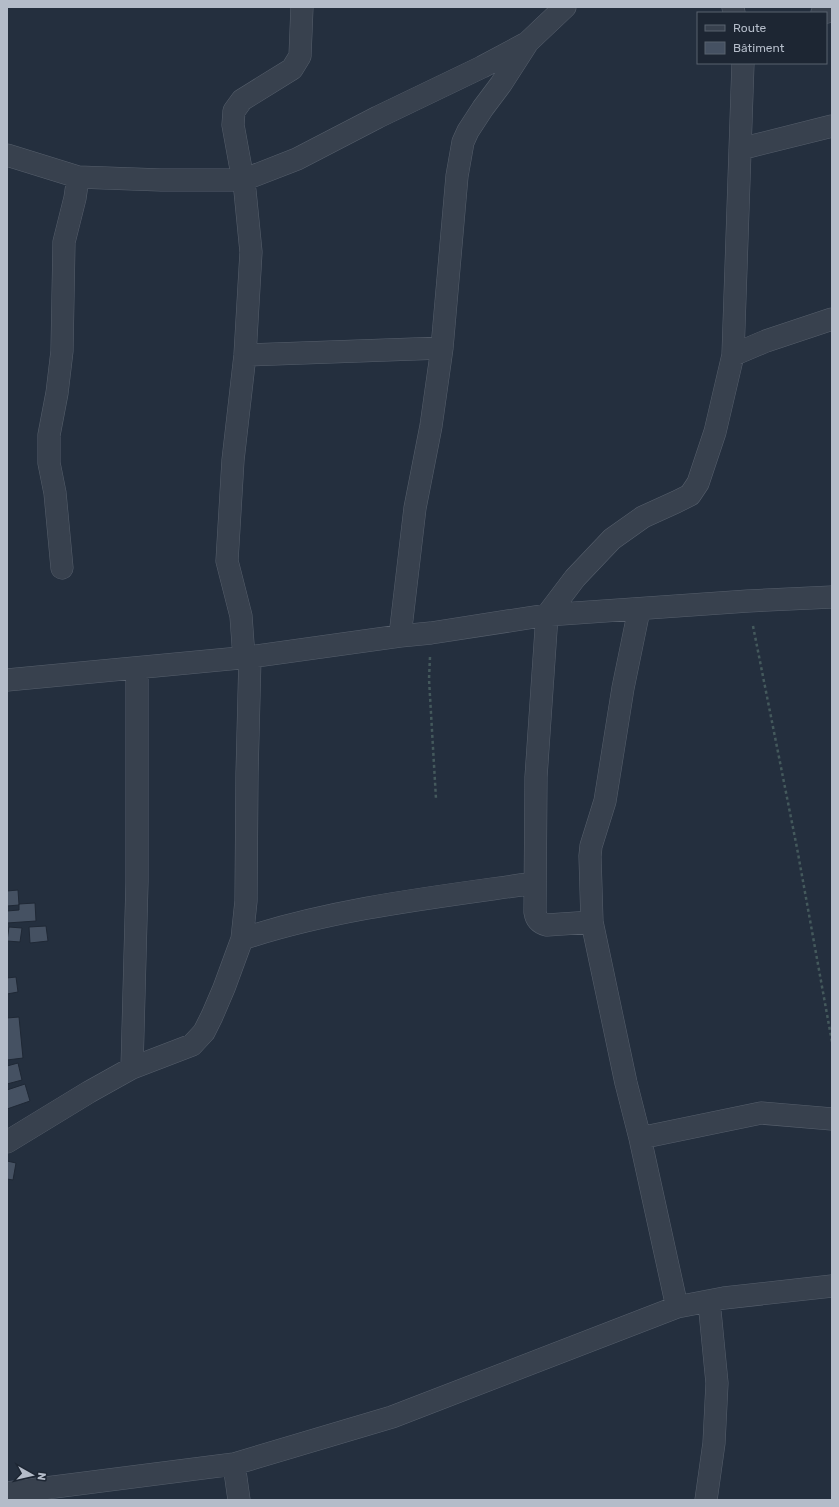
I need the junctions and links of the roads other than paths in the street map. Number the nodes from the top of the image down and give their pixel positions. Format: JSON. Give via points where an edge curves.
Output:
{"nodes":[{"id":1,"x":302,"y":7,"type":"edge"},
{"id":2,"x":565,"y":7,"type":"edge"},
{"id":3,"x":528,"y":42,"type":"junction"},
{"id":4,"x":743,"y":64,"type":"edge"},
{"id":5,"x":832,"y":126,"type":"edge"},
{"id":6,"x":740,"y":149,"type":"junction"},
{"id":7,"x":7,"y":154,"type":"edge"},
{"id":8,"x":78,"y":177,"type":"junction"},
{"id":9,"x":243,"y":180,"type":"junction"},
{"id":10,"x":832,"y":319,"type":"edge"},
{"id":11,"x":442,"y":348,"type":"junction"},
{"id":12,"x":245,"y":355,"type":"junction"},
{"id":13,"x":733,"y":355,"type":"junction"},
{"id":14,"x":62,"y":568,"type":"dead end"},
{"id":15,"x":832,"y":597,"type":"edge"},
{"id":16,"x":639,"y":610,"type":"junction"},
{"id":17,"x":547,"y":616,"type":"junction"},
{"id":18,"x":400,"y":636,"type":"junction"},
{"id":19,"x":247,"y":657,"type":"junction"},
{"id":20,"x":137,"y":668,"type":"junction"},
{"id":21,"x":7,"y":680,"type":"edge"},
{"id":22,"x":534,"y":883,"type":"junction"},
{"id":23,"x":592,"y":922,"type":"junction"},
{"id":24,"x":242,"y":940,"type":"junction"},
{"id":25,"x":132,"y":1068,"type":"junction"},
{"id":26,"x":832,"y":1119,"type":"edge"},
{"id":27,"x":640,"y":1138,"type":"junction"},
{"id":28,"x":7,"y":1142,"type":"edge"},
{"id":29,"x":832,"y":1286,"type":"edge"},
{"id":30,"x":710,"y":1301,"type":"junction"},
{"id":31,"x":677,"y":1307,"type":"junction"},
{"id":32,"x":234,"y":1464,"type":"junction"},
{"id":33,"x":7,"y":1493,"type":"edge"},
{"id":34,"x":238,"y":1500,"type":"edge"},
{"id":35,"x":706,"y":1500,"type":"edge"}],
"edges":[{"from":1,"to":9,"type":"street","via":[[300,56],[292,69],[242,100],[234,111],[233,125]]},
{"from":2,"to":3,"type":"street"},
{"from":3,"to":9,"type":"street","via":[[297,159]]},
{"from":3,"to":11,"type":"street","via":[[463,142]]},
{"from":4,"to":6,"type":"street"},
{"from":5,"to":6,"type":"street"},
{"from":6,"to":13,"type":"street"},
{"from":7,"to":8,"type":"street"},
{"from":8,"to":9,"type":"street"},
{"from":8,"to":14,"type":"street","via":[[64,242],[62,351],[58,393],[49,435]]},
{"from":9,"to":12,"type":"street","via":[[251,252]]},
{"from":10,"to":13,"type":"street"},
{"from":11,"to":12,"type":"street"},
{"from":11,"to":18,"type":"street","via":[[431,426],[415,508]]},
{"from":12,"to":19,"type":"street","via":[[232,460],[227,560],[241,616]]},
{"from":13,"to":17,"type":"street","via":[[715,432],[698,483],[690,495],[643,517],[612,538],[575,578]]},
{"from":15,"to":16,"type":"street"},
{"from":16,"to":17,"type":"street"},
{"from":16,"to":23,"type":"street","via":[[623,688],[605,801],[591,846]]},
{"from":17,"to":18,"type":"street"},
{"from":17,"to":22,"type":"street","via":[[536,777]]},
{"from":18,"to":19,"type":"street"},
{"from":19,"to":20,"type":"street"},
{"from":19,"to":24,"type":"street","via":[[246,901]]},
{"from":20,"to":21,"type":"street"},
{"from":20,"to":25,"type":"street","via":[[137,882]]},
{"from":22,"to":23,"type":"street","via":[[534,912],[540,923],[546,925]]},
{"from":22,"to":24,"type":"street","via":[[312,919]]},
{"from":23,"to":27,"type":"street"},
{"from":24,"to":25,"type":"street","via":[[204,1032],[192,1045]]},
{"from":25,"to":28,"type":"street"},
{"from":26,"to":27,"type":"street","via":[[761,1113]]},
{"from":27,"to":31,"type":"street"},
{"from":29,"to":30,"type":"street"},
{"from":30,"to":31,"type":"street"},
{"from":30,"to":35,"type":"street","via":[[717,1383],[714,1443]]},
{"from":31,"to":32,"type":"street","via":[[392,1417]]},
{"from":32,"to":33,"type":"street"},
{"from":32,"to":34,"type":"street"}]}
